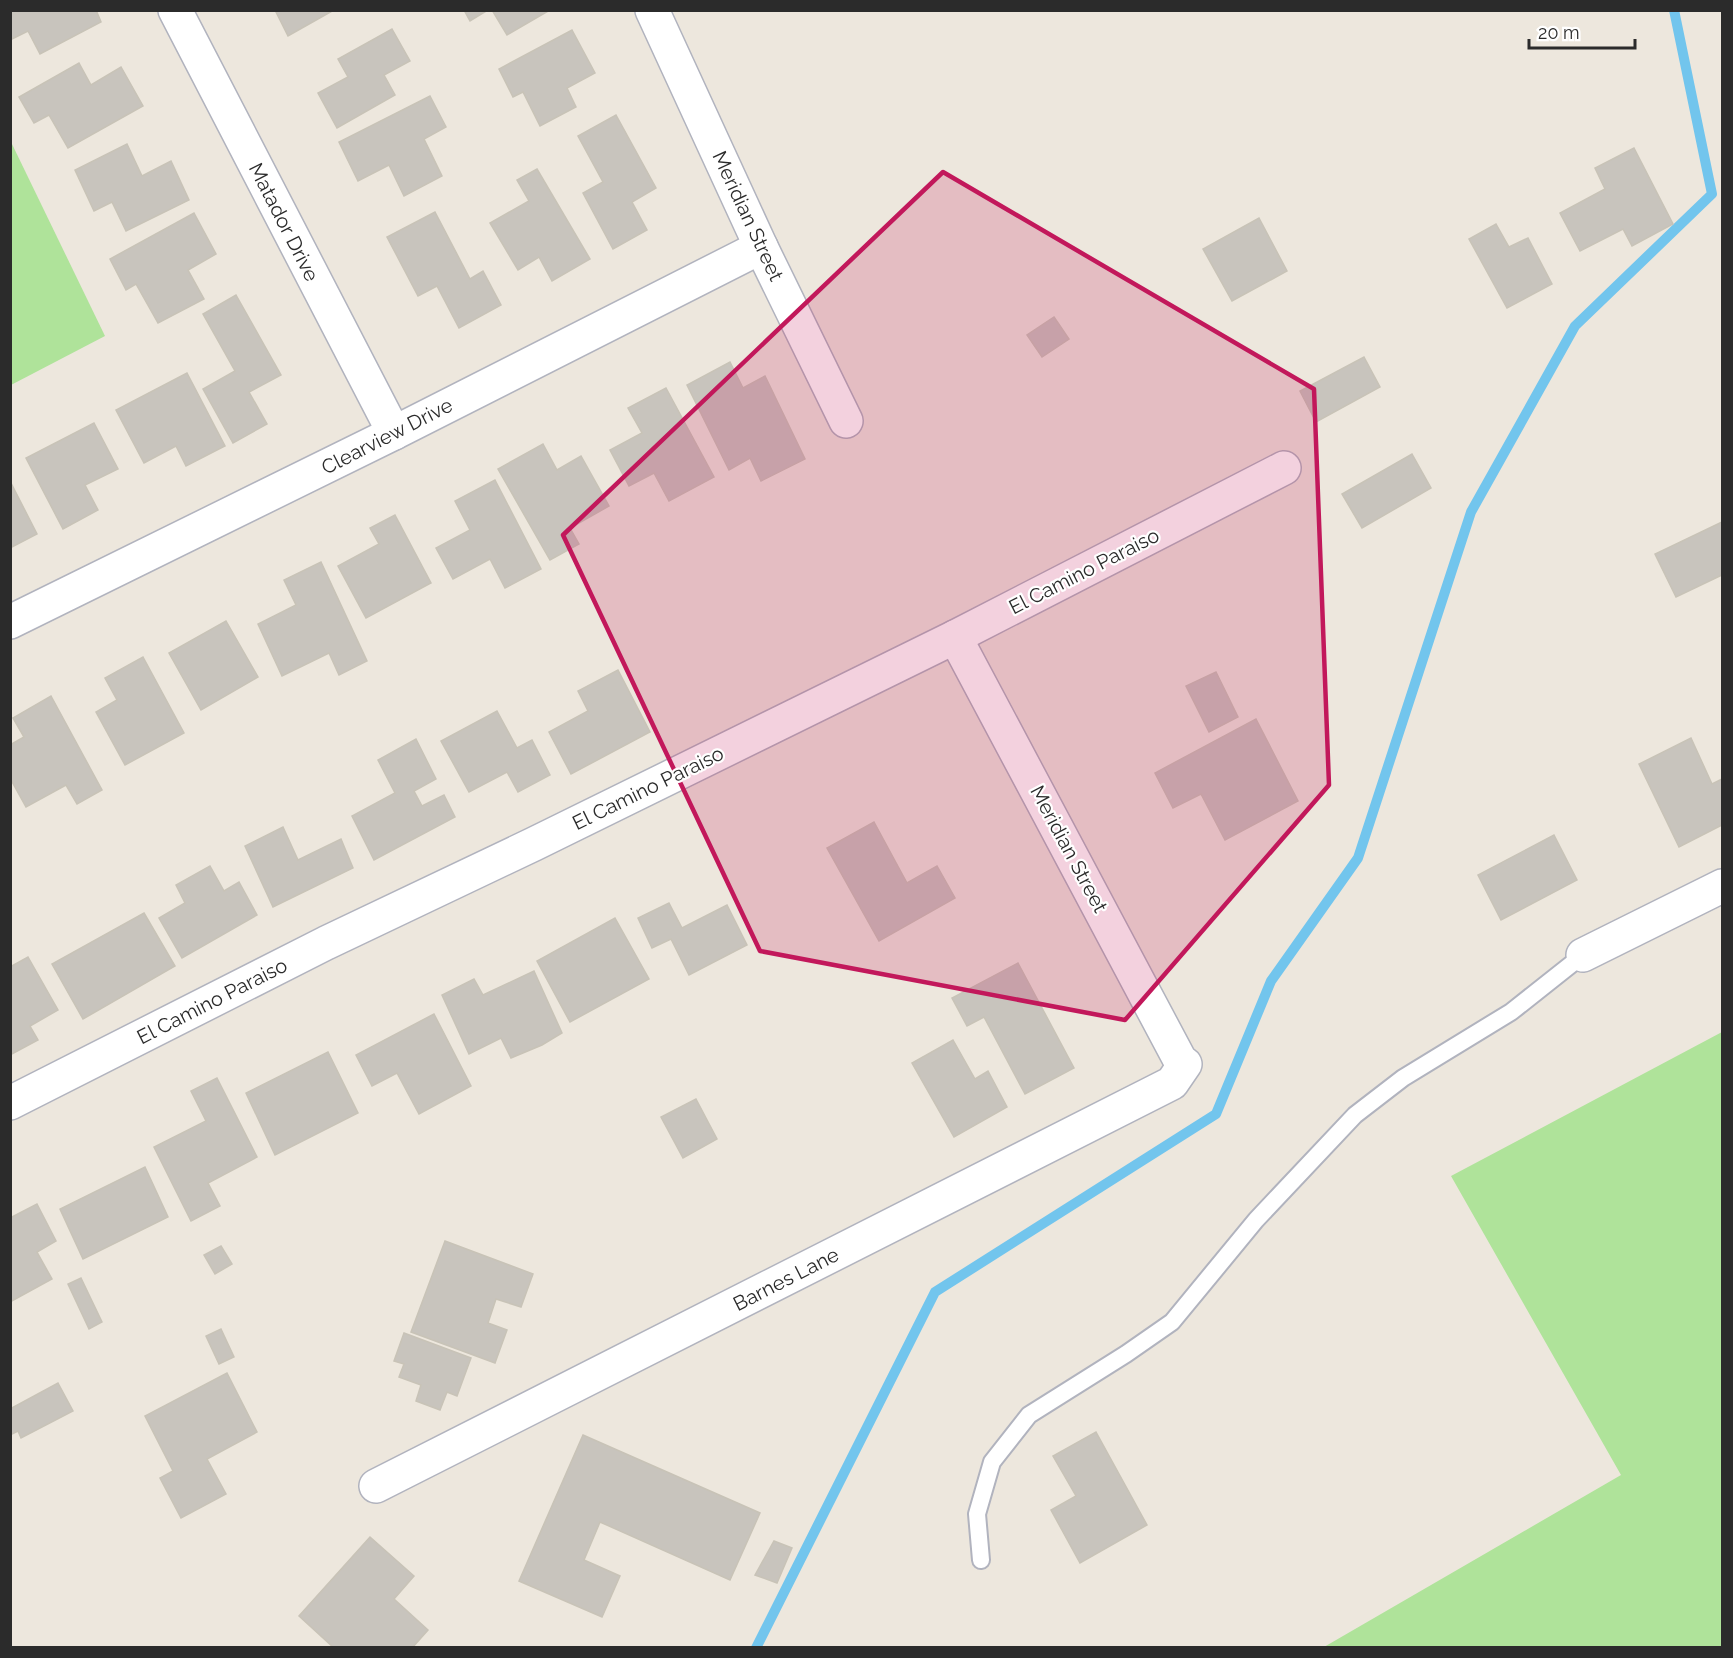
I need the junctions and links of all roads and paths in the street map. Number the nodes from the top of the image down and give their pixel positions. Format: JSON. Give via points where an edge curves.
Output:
{"nodes":[{"id":1,"x":175,"y":10,"type":"edge"},
{"id":2,"x":652,"y":10,"type":"edge"},
{"id":3,"x":761,"y":247,"type":"junction"},
{"id":4,"x":846,"y":421,"type":"dead end"},
{"id":5,"x":394,"y":433,"type":"junction"},
{"id":6,"x":1284,"y":468,"type":"dead end"},
{"id":7,"x":10,"y":622,"type":"edge"},
{"id":8,"x":955,"y":637,"type":"junction"},
{"id":9,"x":1722,"y":886,"type":"edge"},
{"id":10,"x":1583,"y":955,"type":"joint"},
{"id":11,"x":1181,"y":1062,"type":"joint"},
{"id":12,"x":10,"y":1102,"type":"edge"},
{"id":13,"x":376,"y":1486,"type":"dead end"},
{"id":14,"x":981,"y":1560,"type":"dead end"}],
"edges":[{"from":1,"to":5,"type":"street","name":"Matador Drive"},
{"from":2,"to":3,"type":"street","name":"Meridian Street"},
{"from":3,"to":4,"type":"street","name":"Meridian Street"},
{"from":3,"to":5,"type":"street","name":"Clearview Drive"},
{"from":5,"to":7,"type":"street","name":"Clearview Drive"},
{"from":6,"to":8,"type":"street","name":"El Camino Paraiso"},
{"from":8,"to":11,"type":"street","name":"Meridian Street"},
{"from":8,"to":12,"type":"street","name":"El Camino Paraiso","via":[[336,938]]},
{"from":9,"to":10,"type":"street"},
{"from":10,"to":14,"type":"lane","via":[[1511,1012],[1403,1078],[1355,1115],[1256,1220],[1172,1322],[1029,1415],[992,1462],[977,1514]]},
{"from":11,"to":13,"type":"street","name":"Barnes Lane","via":[[1185,1064],[1172,1083]]}]}
